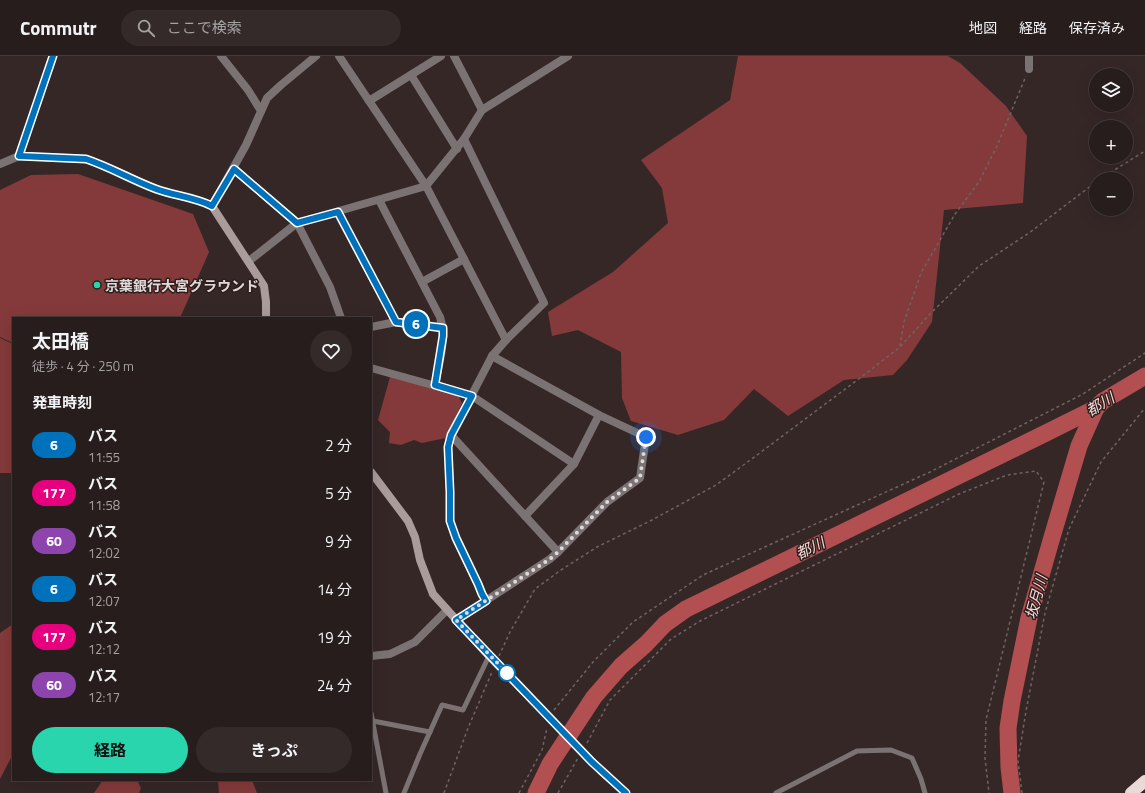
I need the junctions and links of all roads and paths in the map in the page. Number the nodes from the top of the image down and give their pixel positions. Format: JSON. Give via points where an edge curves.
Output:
{"nodes":[{"id":1,"x":53,"y":56,"type":"edge"},
{"id":2,"x":221,"y":56,"type":"edge"},
{"id":3,"x":316,"y":56,"type":"edge"},
{"id":4,"x":339,"y":56,"type":"edge"},
{"id":5,"x":442,"y":56,"type":"edge"},
{"id":6,"x":454,"y":56,"type":"edge"},
{"id":7,"x":568,"y":56,"type":"edge"},
{"id":8,"x":1029,"y":56,"type":"edge"},
{"id":9,"x":1029,"y":69,"type":"joint"},
{"id":10,"x":411,"y":75,"type":"junction"},
{"id":11,"x":369,"y":101,"type":"junction"},
{"id":12,"x":482,"y":110,"type":"junction"},
{"id":13,"x":261,"y":111,"type":"junction"},
{"id":14,"x":464,"y":139,"type":"junction"},
{"id":15,"x":457,"y":149,"type":"junction"},
{"id":16,"x":1145,"y":151,"type":"edge"},
{"id":17,"x":19,"y":156,"type":"junction"},
{"id":18,"x":0,"y":164,"type":"edge"},
{"id":19,"x":234,"y":169,"type":"junction"},
{"id":20,"x":1111,"y":172,"type":"edge"},
{"id":21,"x":426,"y":186,"type":"junction"},
{"id":22,"x":1089,"y":187,"type":"edge"},
{"id":23,"x":379,"y":200,"type":"junction"},
{"id":24,"x":212,"y":206,"type":"junction"},
{"id":25,"x":338,"y":212,"type":"junction"},
{"id":26,"x":297,"y":223,"type":"junction"},
{"id":27,"x":464,"y":259,"type":"junction"},
{"id":28,"x":249,"y":261,"type":"junction"},
{"id":29,"x":422,"y":282,"type":"junction"},
{"id":30,"x":266,"y":317,"type":"edge"},
{"id":31,"x":341,"y":317,"type":"edge"},
{"id":32,"x":396,"y":322,"type":"junction"},
{"id":33,"x":372,"y":327,"type":"edge"},
{"id":34,"x":443,"y":328,"type":"junction"},
{"id":35,"x":506,"y":340,"type":"junction"},
{"id":36,"x":900,"y":347,"type":"junction"},
{"id":37,"x":1145,"y":353,"type":"edge"},
{"id":38,"x":492,"y":356,"type":"junction"},
{"id":39,"x":372,"y":368,"type":"edge"},
{"id":40,"x":435,"y":385,"type":"junction"},
{"id":41,"x":472,"y":396,"type":"junction"},
{"id":42,"x":1145,"y":408,"type":"edge"},
{"id":43,"x":599,"y":415,"type":"junction"},
{"id":44,"x":451,"y":435,"type":"junction"},
{"id":45,"x":574,"y":464,"type":"junction"},
{"id":46,"x":372,"y":473,"type":"edge"},
{"id":47,"x":525,"y":516,"type":"junction"},
{"id":48,"x":558,"y":552,"type":"junction"},
{"id":49,"x":486,"y":601,"type":"junction"},
{"id":50,"x":447,"y":610,"type":"junction"},
{"id":51,"x":456,"y":620,"type":"junction"},
{"id":52,"x":372,"y":656,"type":"edge"},
{"id":53,"x":490,"y":656,"type":"junction"},
{"id":54,"x":496,"y":663,"type":"junction"},
{"id":55,"x":372,"y":716,"type":"edge"},
{"id":56,"x":549,"y":717,"type":"junction"},
{"id":57,"x":373,"y":721,"type":"junction"},
{"id":58,"x":430,"y":732,"type":"junction"},
{"id":59,"x":582,"y":751,"type":"junction"},
{"id":60,"x":1145,"y":781,"type":"edge"},
{"id":61,"x":386,"y":793,"type":"edge"},
{"id":62,"x":404,"y":793,"type":"edge"},
{"id":63,"x":444,"y":793,"type":"edge"},
{"id":64,"x":519,"y":793,"type":"edge"},
{"id":65,"x":558,"y":793,"type":"edge"},
{"id":66,"x":626,"y":793,"type":"edge"},
{"id":67,"x":776,"y":793,"type":"edge"},
{"id":68,"x":925,"y":793,"type":"edge"},
{"id":69,"x":989,"y":793,"type":"edge"},
{"id":70,"x":1022,"y":793,"type":"edge"},
{"id":71,"x":1131,"y":793,"type":"edge"}],
"edges":[{"from":1,"to":17,"type":"street"},
{"from":2,"to":13,"type":"street"},
{"from":3,"to":13,"type":"street","via":[[267,98]]},
{"from":4,"to":11,"type":"street"},
{"from":5,"to":10,"type":"street"},
{"from":6,"to":12,"type":"street"},
{"from":7,"to":12,"type":"street"},
{"from":8,"to":9,"type":"street"},
{"from":9,"to":36,"type":"path","via":[[979,182],[955,214],[921,273],[904,322]]},
{"from":10,"to":11,"type":"street"},
{"from":10,"to":15,"type":"street"},
{"from":11,"to":21,"type":"street"},
{"from":12,"to":14,"type":"street"},
{"from":13,"to":19,"type":"street"},
{"from":14,"to":15,"type":"street"},
{"from":14,"to":35,"type":"street","via":[[544,303]]},
{"from":15,"to":21,"type":"street"},
{"from":16,"to":20,"type":"path"},
{"from":17,"to":18,"type":"street"},
{"from":17,"to":24,"type":"street","via":[[86,159],[164,192]]},
{"from":19,"to":24,"type":"street"},
{"from":19,"to":26,"type":"street"},
{"from":21,"to":23,"type":"street"},
{"from":21,"to":27,"type":"street"},
{"from":22,"to":36,"type":"path","via":[[1029,233],[979,266]]},
{"from":23,"to":25,"type":"street"},
{"from":23,"to":29,"type":"street"},
{"from":24,"to":28,"type":"street"},
{"from":25,"to":26,"type":"street"},
{"from":25,"to":32,"type":"street"},
{"from":26,"to":28,"type":"street"},
{"from":26,"to":31,"type":"street","via":[[330,287]]},
{"from":27,"to":29,"type":"street"},
{"from":27,"to":35,"type":"street"},
{"from":28,"to":30,"type":"street","via":[[264,286]]},
{"from":29,"to":34,"type":"street"},
{"from":32,"to":33,"type":"street"},
{"from":32,"to":34,"type":"street"},
{"from":34,"to":40,"type":"street"},
{"from":35,"to":38,"type":"street"},
{"from":36,"to":54,"type":"path","via":[[716,485],[597,547],[535,589],[510,632]]},
{"from":37,"to":56,"type":"path","via":[[1082,394],[937,468],[703,575],[633,622],[593,662]]},
{"from":38,"to":41,"type":"street"},
{"from":38,"to":43,"type":"street"},
{"from":39,"to":40,"type":"street"},
{"from":40,"to":41,"type":"street"},
{"from":41,"to":44,"type":"street"},
{"from":41,"to":45,"type":"street"},
{"from":42,"to":70,"type":"path","via":[[1101,462],[1069,529],[1045,613],[1026,711],[1018,761]]},
{"from":43,"to":45,"type":"street"},
{"from":43,"to":48,"type":"street","via":[[646,437],[640,478],[607,502]]},
{"from":44,"to":47,"type":"street"},
{"from":44,"to":49,"type":"street","via":[[448,447],[450,521]]},
{"from":45,"to":47,"type":"street"},
{"from":46,"to":50,"type":"street","via":[[408,521],[433,594]]},
{"from":47,"to":48,"type":"street"},
{"from":48,"to":49,"type":"street"},
{"from":49,"to":51,"type":"street"},
{"from":50,"to":51,"type":"street"},
{"from":50,"to":52,"type":"street","via":[[415,642],[390,654]]},
{"from":51,"to":53,"type":"street"},
{"from":53,"to":54,"type":"street"},
{"from":53,"to":58,"type":"lane","via":[[463,710],[442,705]]},
{"from":54,"to":56,"type":"street"},
{"from":54,"to":63,"type":"path"},
{"from":55,"to":57,"type":"lane"},
{"from":56,"to":59,"type":"street"},
{"from":56,"to":64,"type":"path","via":[[542,750]]},
{"from":57,"to":58,"type":"lane"},
{"from":57,"to":61,"type":"lane"},
{"from":58,"to":62,"type":"lane"},
{"from":59,"to":65,"type":"path"},
{"from":59,"to":66,"type":"street"},
{"from":59,"to":69,"type":"path","via":[[610,700],[671,639],[700,621],[959,494],[1007,475],[1036,471],[1044,482],[986,720],[985,758]]},
{"from":60,"to":71,"type":"highway"},
{"from":67,"to":68,"type":"lane","via":[[857,751],[891,750],[912,758]]}]}
